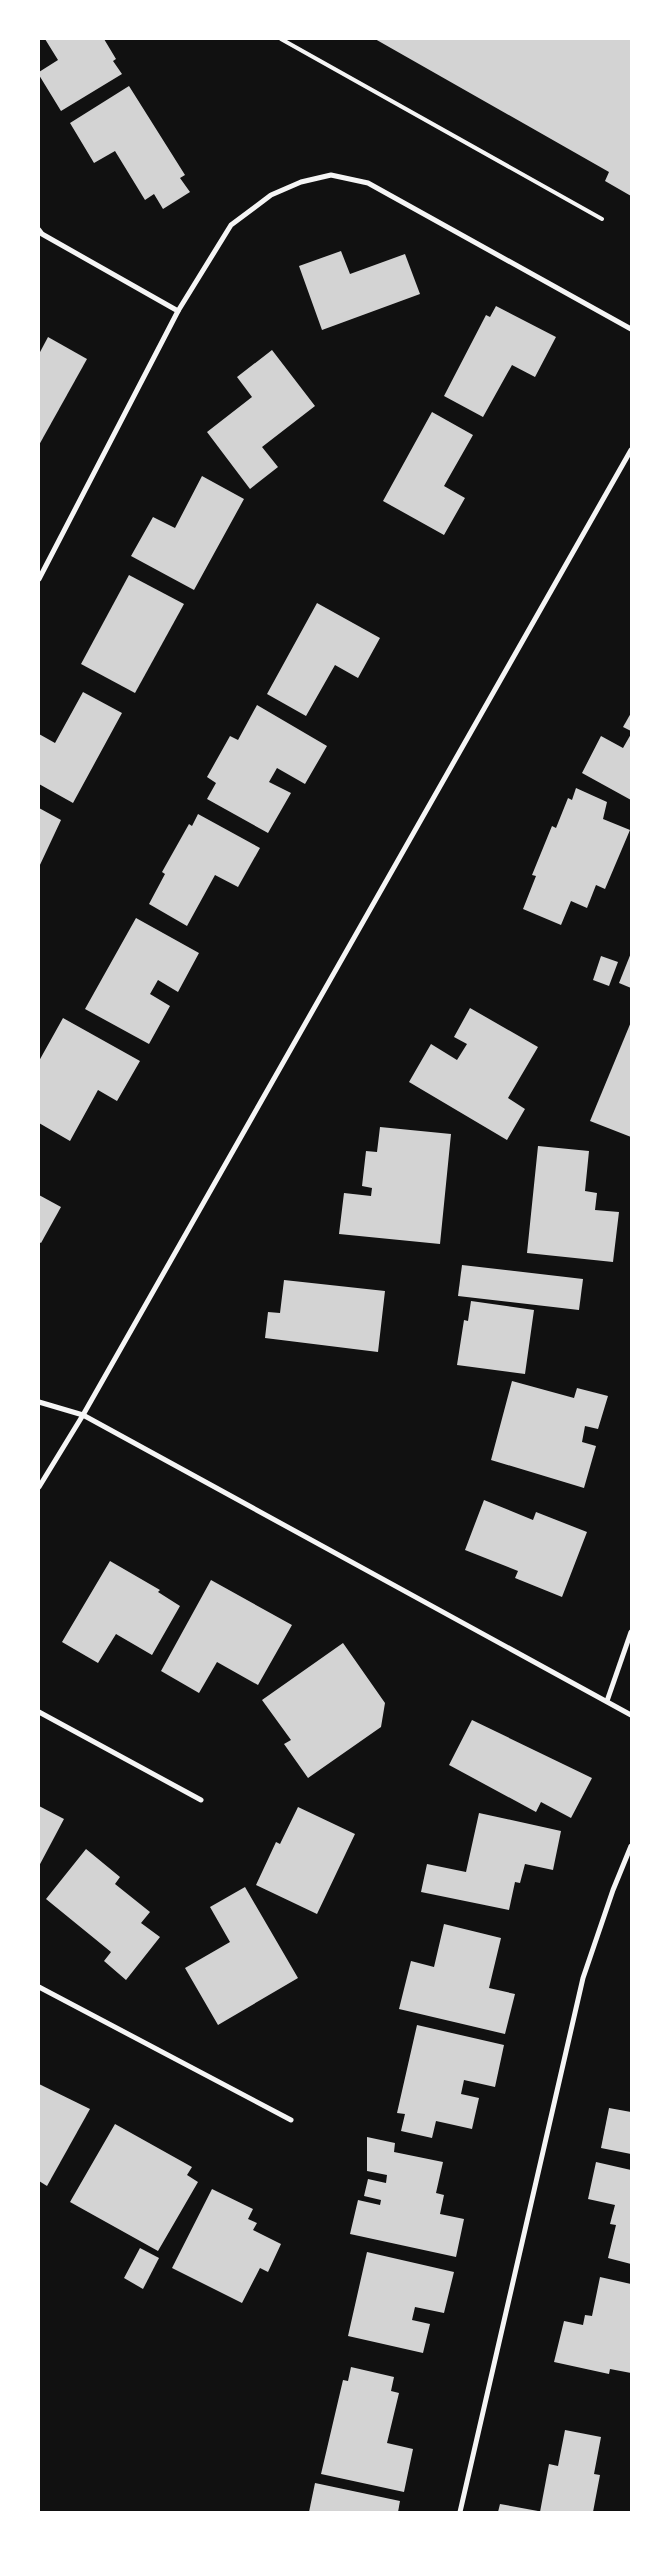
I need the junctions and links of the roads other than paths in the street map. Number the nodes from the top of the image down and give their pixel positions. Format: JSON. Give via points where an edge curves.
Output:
{"nodes":[{"id":1,"x":281,"y":39,"type":"edge"},
{"id":2,"x":602,"y":218,"type":"dead end"},
{"id":3,"x":39,"y":230,"type":"edge"},
{"id":4,"x":178,"y":311,"type":"junction"},
{"id":5,"x":631,"y":329,"type":"edge"},
{"id":6,"x":631,"y":450,"type":"edge"},
{"id":7,"x":39,"y":578,"type":"edge"},
{"id":8,"x":39,"y":1402,"type":"edge"},
{"id":9,"x":83,"y":1415,"type":"junction"},
{"id":10,"x":39,"y":1487,"type":"edge"},
{"id":11,"x":631,"y":1632,"type":"edge"},
{"id":12,"x":608,"y":1701,"type":"junction"},
{"id":13,"x":39,"y":1712,"type":"edge"},
{"id":14,"x":631,"y":1715,"type":"edge"},
{"id":15,"x":201,"y":1800,"type":"dead end"},
{"id":16,"x":631,"y":1846,"type":"edge"},
{"id":17,"x":39,"y":1987,"type":"edge"},
{"id":18,"x":290,"y":2120,"type":"dead end"},
{"id":19,"x":460,"y":2512,"type":"edge"}],
"edges":[{"from":1,"to":2,"type":"lane"},
{"from":3,"to":4,"type":"street"},
{"from":4,"to":5,"type":"street","via":[[231,225],[271,195],[301,182],[331,176],[368,183]]},
{"from":4,"to":7,"type":"street"},
{"from":6,"to":9,"type":"street"},
{"from":8,"to":9,"type":"street"},
{"from":9,"to":10,"type":"street"},
{"from":9,"to":12,"type":"street"},
{"from":11,"to":12,"type":"street"},
{"from":12,"to":14,"type":"street"},
{"from":13,"to":15,"type":"street"},
{"from":16,"to":19,"type":"street","via":[[583,1978]]},
{"from":17,"to":18,"type":"street"}]}
